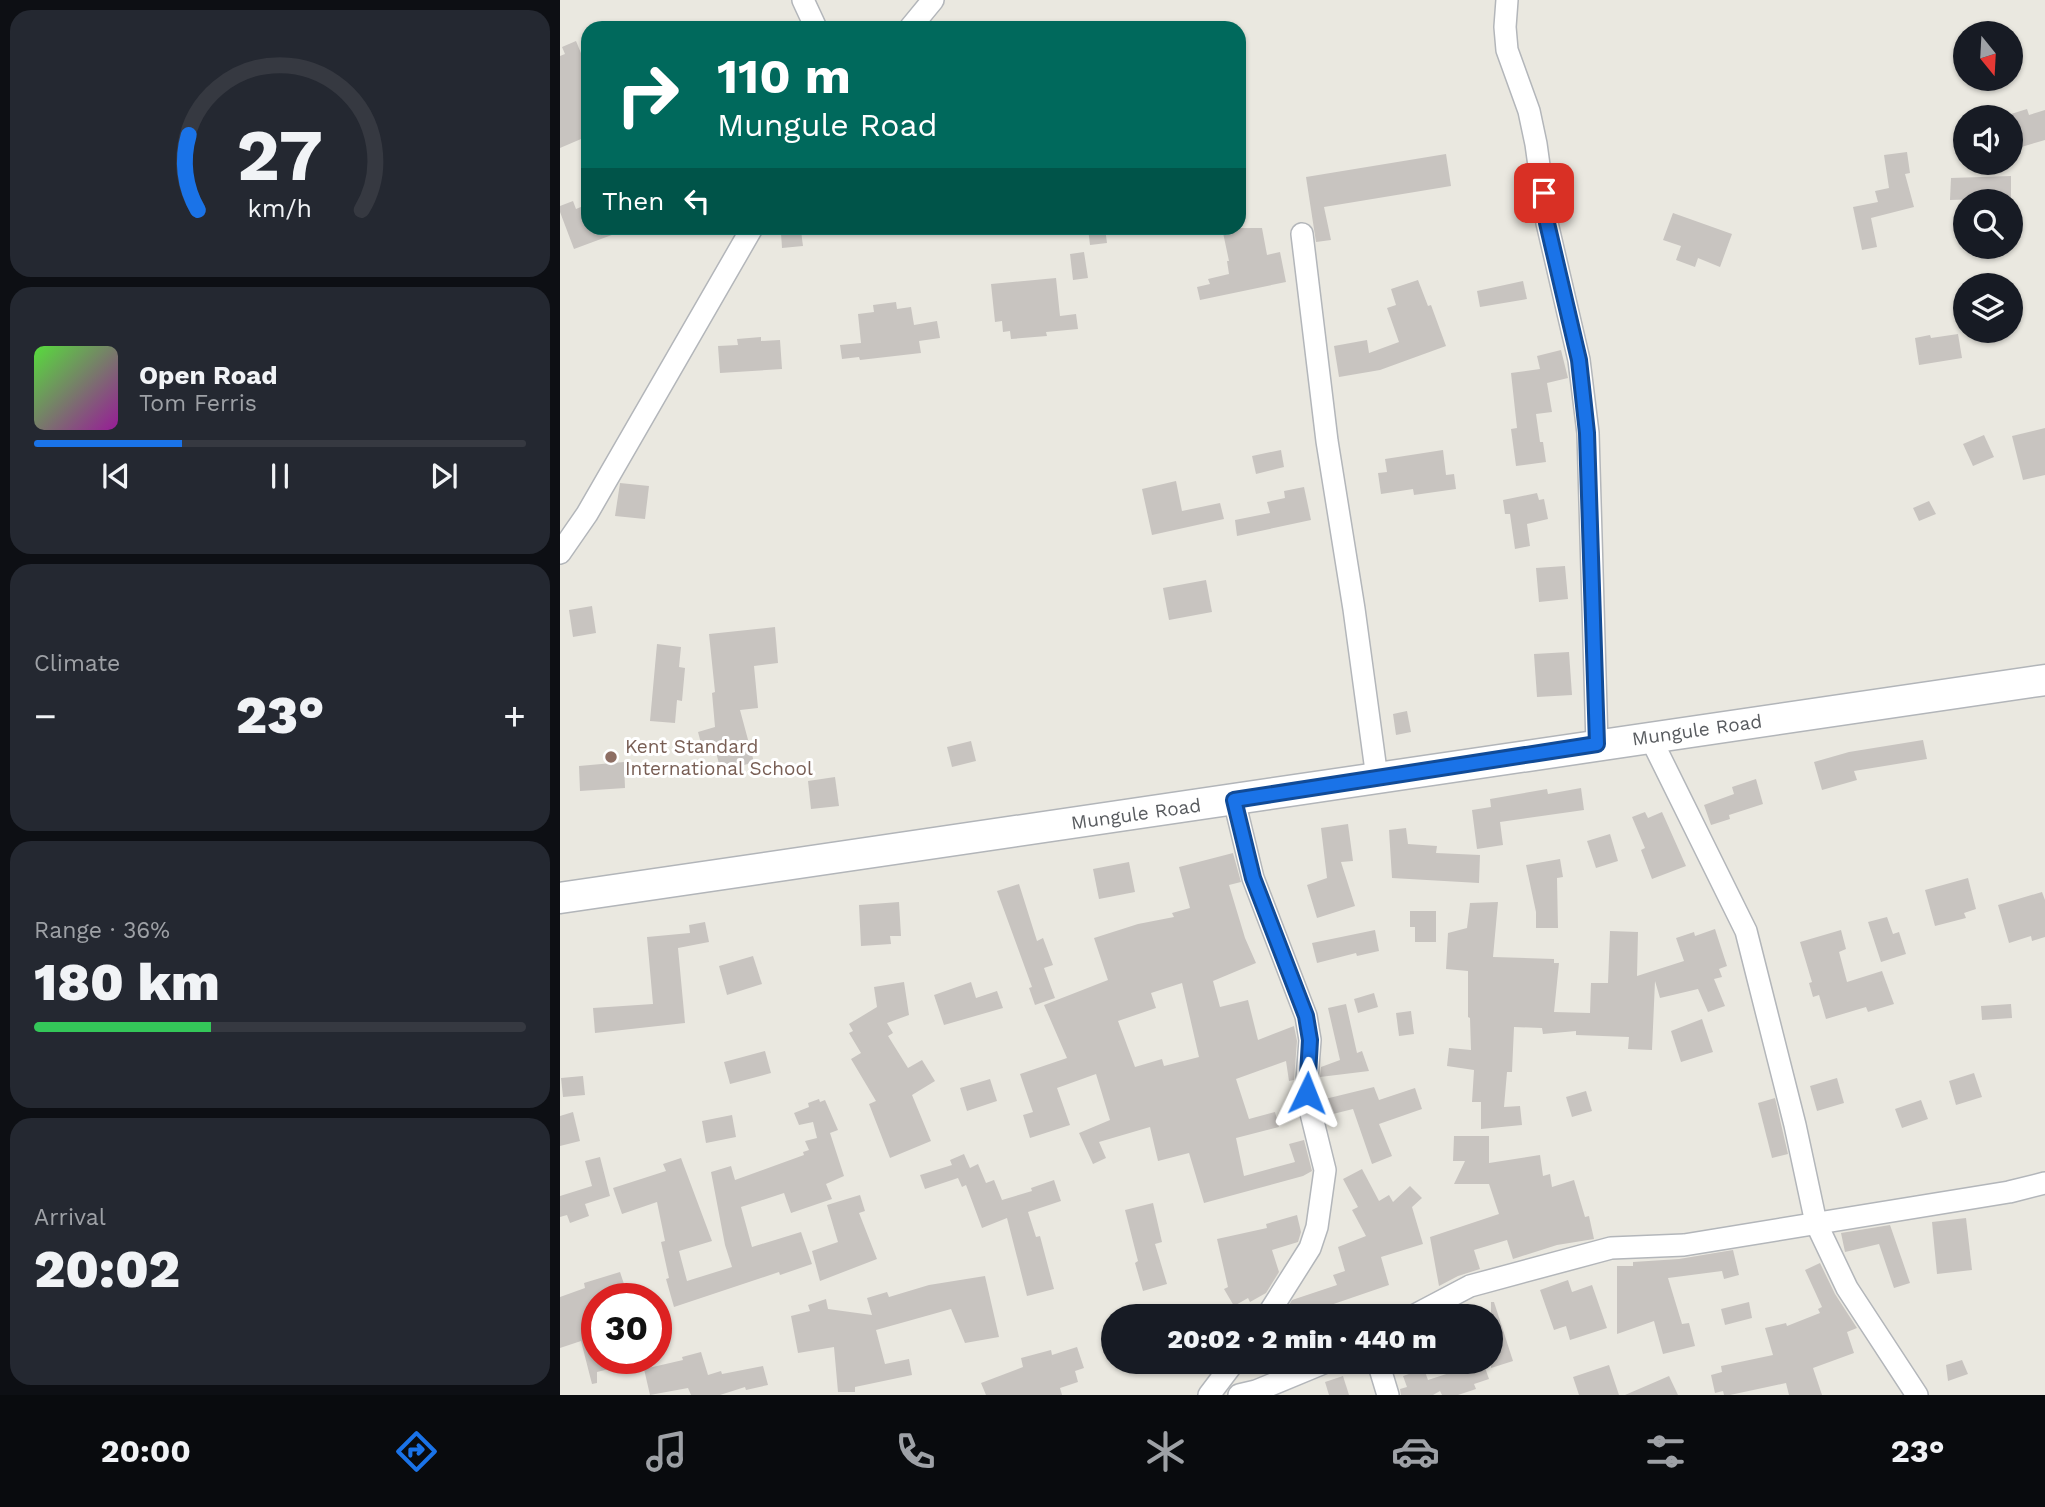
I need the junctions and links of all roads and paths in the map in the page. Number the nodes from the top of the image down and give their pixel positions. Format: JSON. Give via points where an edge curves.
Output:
{"nodes":[{"id":1,"x":803,"y":0,"type":"edge"},
{"id":2,"x":933,"y":0,"type":"edge"},
{"id":3,"x":1507,"y":0,"type":"edge"},
{"id":4,"x":813,"y":21,"type":"edge"},
{"id":5,"x":916,"y":21,"type":"edge"},
{"id":6,"x":1302,"y":234,"type":"dead end"},
{"id":7,"x":748,"y":235,"type":"edge"},
{"id":8,"x":560,"y":553,"type":"edge"},
{"id":9,"x":2045,"y":680,"type":"edge"},
{"id":10,"x":1650,"y":737,"type":"junction"},
{"id":11,"x":1597,"y":744,"type":"junction"},
{"id":12,"x":1377,"y":778,"type":"junction"},
{"id":13,"x":1234,"y":800,"type":"junction"},
{"id":14,"x":560,"y":898,"type":"edge"},
{"id":15,"x":2045,"y":1183,"type":"edge"},
{"id":16,"x":1816,"y":1223,"type":"junction"},
{"id":17,"x":1275,"y":1304,"type":"edge"},
{"id":18,"x":1436,"y":1304,"type":"edge"},
{"id":19,"x":1225,"y":1374,"type":"edge"},
{"id":20,"x":1297,"y":1374,"type":"edge"},
{"id":21,"x":1382,"y":1374,"type":"edge"},
{"id":22,"x":1209,"y":1395,"type":"edge"},
{"id":23,"x":1239,"y":1395,"type":"edge"},
{"id":24,"x":1388,"y":1395,"type":"edge"},
{"id":25,"x":1917,"y":1395,"type":"edge"}],
"edges":[{"from":1,"to":4,"type":"street"},
{"from":2,"to":5,"type":"street"},
{"from":3,"to":11,"type":"street","via":[[1507,50],[1529,111],[1547,223],[1579,360],[1587,433]]},
{"from":6,"to":12,"type":"street"},
{"from":7,"to":8,"type":"street"},
{"from":9,"to":10,"type":"street","name":"Mungule Road"},
{"from":10,"to":11,"type":"street","name":"Mungule Road"},
{"from":10,"to":16,"type":"street","via":[[1746,931]]},
{"from":11,"to":12,"type":"street","name":"Mungule Road"},
{"from":12,"to":13,"type":"street","name":"Mungule Road"},
{"from":13,"to":14,"type":"street","name":"Mungule Road"},
{"from":13,"to":17,"type":"street","via":[[1253,878],[1306,1016],[1310,1040],[1307,1093],[1325,1170],[1310,1248]]},
{"from":15,"to":16,"type":"street"},
{"from":16,"to":18,"type":"street","via":[[1684,1245],[1611,1248],[1471,1286]]},
{"from":16,"to":25,"type":"street","via":[[1847,1288]]},
{"from":19,"to":22,"type":"street"},
{"from":20,"to":23,"type":"street"},
{"from":21,"to":24,"type":"street"}]}
